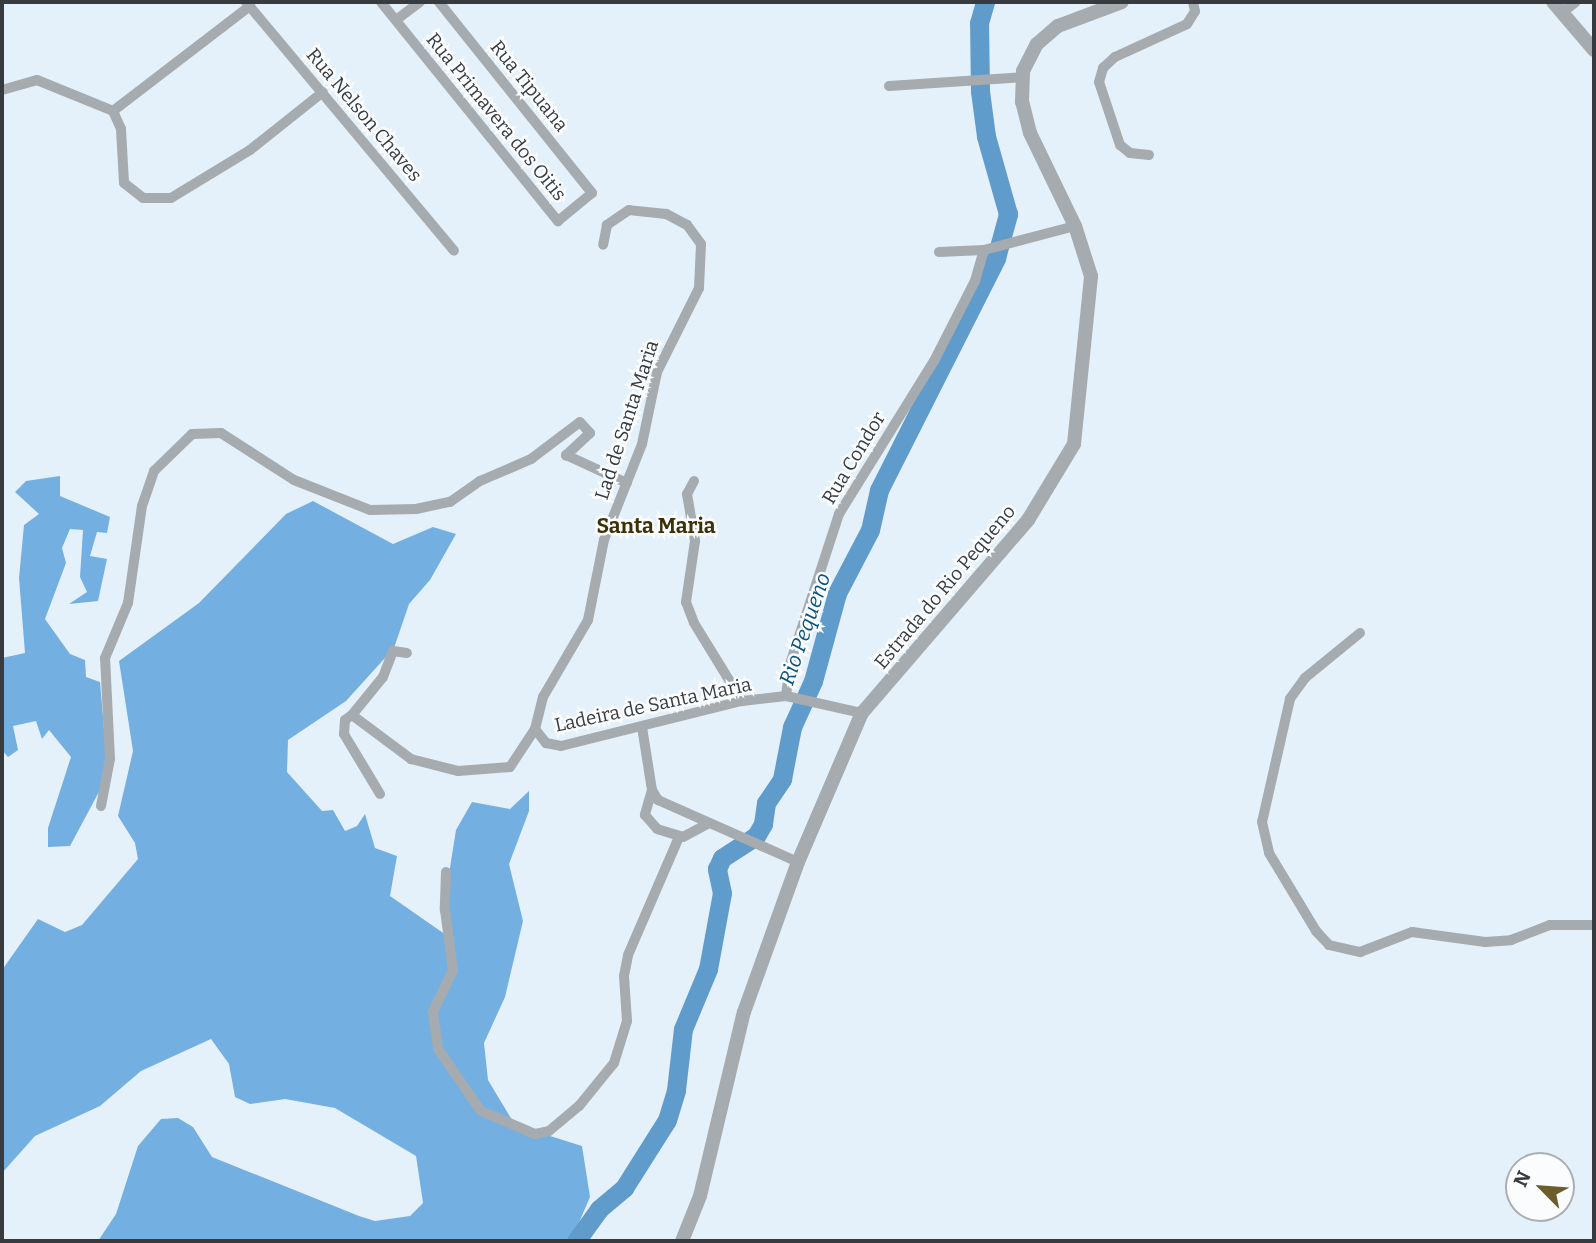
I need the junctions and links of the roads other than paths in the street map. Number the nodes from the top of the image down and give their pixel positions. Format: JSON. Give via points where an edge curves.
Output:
{"nodes":[{"id":1,"x":381,"y":2,"type":"edge"},
{"id":2,"x":420,"y":2,"type":"edge"},
{"id":3,"x":439,"y":2,"type":"edge"},
{"id":4,"x":1122,"y":2,"type":"edge"},
{"id":5,"x":1193,"y":2,"type":"edge"},
{"id":6,"x":1576,"y":2,"type":"edge"},
{"id":7,"x":248,"y":4,"type":"edge"},
{"id":8,"x":1558,"y":7,"type":"edge"},
{"id":9,"x":396,"y":20,"type":"junction"},
{"id":10,"x":1594,"y":50,"type":"edge"},
{"id":11,"x":1023,"y":77,"type":"junction"},
{"id":12,"x":889,"y":86,"type":"dead end"},
{"id":13,"x":2,"y":90,"type":"edge"},
{"id":14,"x":323,"y":92,"type":"junction"},
{"id":15,"x":113,"y":111,"type":"junction"},
{"id":16,"x":1149,"y":155,"type":"dead end"},
{"id":17,"x":558,"y":221,"type":"joint"},
{"id":18,"x":1075,"y":226,"type":"junction"},
{"id":19,"x":603,"y":245,"type":"dead end"},
{"id":20,"x":987,"y":250,"type":"junction"},
{"id":21,"x":454,"y":251,"type":"dead end"},
{"id":22,"x":939,"y":252,"type":"dead end"},
{"id":23,"x":694,"y":481,"type":"dead end"},
{"id":24,"x":627,"y":482,"type":"junction"},
{"id":25,"x":1360,"y":633,"type":"dead end"},
{"id":26,"x":407,"y":653,"type":"dead end"},
{"id":27,"x":790,"y":696,"type":"junction"},
{"id":28,"x":742,"y":701,"type":"junction"},
{"id":29,"x":862,"y":713,"type":"junction"},
{"id":30,"x":352,"y":715,"type":"junction"},
{"id":31,"x":642,"y":727,"type":"junction"},
{"id":32,"x":535,"y":729,"type":"junction"},
{"id":33,"x":652,"y":790,"type":"junction"},
{"id":34,"x":380,"y":794,"type":"dead end"},
{"id":35,"x":101,"y":806,"type":"dead end"},
{"id":36,"x":709,"y":822,"type":"junction"},
{"id":37,"x":679,"y":837,"type":"junction"},
{"id":38,"x":798,"y":862,"type":"junction"},
{"id":39,"x":446,"y":872,"type":"dead end"},
{"id":40,"x":1594,"y":925,"type":"edge"},
{"id":41,"x":682,"y":1241,"type":"edge"}],
"edges":[{"from":1,"to":9,"type":"street","name":"Rua Primavera dos Oitis"},
{"from":2,"to":9,"type":"street"},
{"from":3,"to":17,"type":"street","name":"Rua Tipuana","via":[[592,193]]},
{"from":4,"to":11,"type":"street","name":"Estrada do Rio Pequeno","via":[[1058,26],[1029,56]]},
{"from":5,"to":16,"type":"street","via":[[1195,12],[1186,24],[1115,57],[1103,68],[1099,82],[1120,145],[1130,153]]},
{"from":6,"to":8,"type":"street"},
{"from":7,"to":14,"type":"street","name":"Rua Nelson Chaves"},
{"from":7,"to":15,"type":"street"},
{"from":8,"to":10,"type":"street"},
{"from":9,"to":17,"type":"street","name":"Rua Primavera dos Oitis"},
{"from":11,"to":12,"type":"street"},
{"from":11,"to":18,"type":"street","name":"Estrada do Rio Pequeno","via":[[1022,102],[1030,133]]},
{"from":13,"to":15,"type":"street","via":[[37,80]]},
{"from":14,"to":15,"type":"street","via":[[250,150],[171,198],[143,198],[124,183],[121,129]]},
{"from":14,"to":21,"type":"street","name":"Rua Nelson Chaves"},
{"from":18,"to":20,"type":"street"},
{"from":18,"to":29,"type":"street","name":"Estrada do Rio Pequeno","via":[[1091,276],[1090,314],[1074,444],[1066,463],[985,573]]},
{"from":19,"to":24,"type":"street","name":"Lad de Santa Maria","via":[[607,225],[629,210],[666,214],[687,225],[701,244],[703,257],[699,288],[661,362],[642,444]]},
{"from":20,"to":22,"type":"street"},
{"from":20,"to":27,"type":"street","name":"Rua Condor","via":[[934,362],[839,514],[790,664]]},
{"from":23,"to":28,"type":"street","via":[[687,494],[695,541],[686,602]]},
{"from":24,"to":32,"type":"street","name":"Lad de Santa Maria","via":[[604,540],[588,620],[543,697]]},
{"from":24,"to":35,"type":"street","via":[[566,454],[590,433],[580,422],[531,459],[481,481],[450,502],[416,509],[370,510],[294,480],[221,433],[192,433],[154,471],[142,506],[128,603],[105,658],[110,759]]},
{"from":25,"to":40,"type":"street","via":[[1305,678],[1290,699],[1262,822],[1269,853],[1315,931],[1329,946],[1360,952],[1412,932],[1485,942],[1511,940],[1549,925]]},
{"from":26,"to":30,"type":"street","via":[[393,651],[383,677]]},
{"from":27,"to":28,"type":"street","name":"Ladeira de Santa Maria"},
{"from":27,"to":29,"type":"street","name":"Ladeira de Santa Maria"},
{"from":28,"to":31,"type":"street","name":"Ladeira de Santa Maria"},
{"from":29,"to":38,"type":"street","name":"Estrada do Rio Pequeno"},
{"from":30,"to":32,"type":"street","name":"Lad de Santa Maria","via":[[411,759],[458,771],[510,767]]},
{"from":30,"to":34,"type":"street","via":[[345,720],[344,734]]},
{"from":31,"to":32,"type":"street","name":"Ladeira de Santa Maria","via":[[554,746]]},
{"from":31,"to":33,"type":"street"},
{"from":33,"to":36,"type":"street","via":[[661,802]]},
{"from":33,"to":37,"type":"street","via":[[646,805],[647,821]]},
{"from":36,"to":37,"type":"street"},
{"from":36,"to":38,"type":"street"},
{"from":37,"to":39,"type":"street","via":[[628,955],[626,1021],[614,1063],[579,1106],[549,1131],[534,1134],[500,1122],[474,1105],[438,1049],[433,1012],[453,970],[444,910]]},
{"from":38,"to":41,"type":"street","name":"Estrada do Rio Pequeno","via":[[744,1012],[701,1196]]}]}
